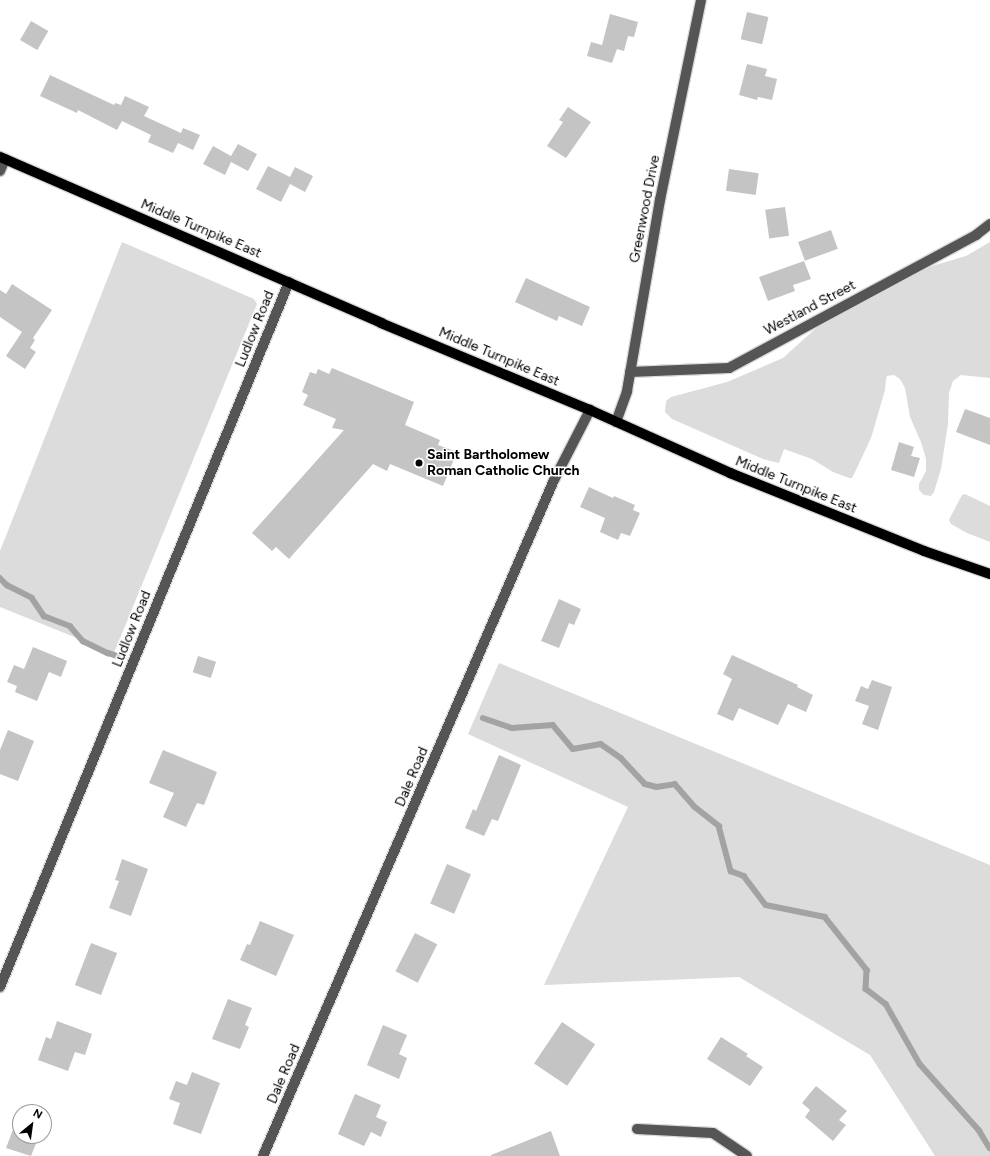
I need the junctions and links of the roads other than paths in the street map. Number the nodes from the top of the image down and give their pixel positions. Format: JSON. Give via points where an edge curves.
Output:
{"nodes":[{"id":1,"x":701,"y":0,"type":"edge"},
{"id":2,"x":2,"y":158,"type":"edge"},
{"id":3,"x":0,"y":171,"type":"edge"},
{"id":4,"x":990,"y":224,"type":"edge"},
{"id":5,"x":289,"y":282,"type":"junction"},
{"id":6,"x":630,"y":372,"type":"junction"},
{"id":7,"x":590,"y":410,"type":"junction"},
{"id":8,"x":616,"y":422,"type":"junction"},
{"id":9,"x":990,"y":574,"type":"edge"},
{"id":10,"x":0,"y":987,"type":"edge"},
{"id":11,"x":637,"y":1129,"type":"dead end"},
{"id":12,"x":263,"y":1156,"type":"edge"},
{"id":13,"x":748,"y":1156,"type":"edge"}],
"edges":[{"from":1,"to":6,"type":"street","name":"Greenwood Drive","via":[[660,200]]},
{"from":2,"to":3,"type":"street"},
{"from":2,"to":5,"type":"main road","name":"Middle Turnpike East"},
{"from":4,"to":6,"type":"street","name":"Westland Street","via":[[976,235],[729,368]]},
{"from":5,"to":7,"type":"main road","name":"Middle Turnpike East","via":[[476,364]]},
{"from":5,"to":10,"type":"street","name":"Ludlow Road"},
{"from":6,"to":8,"type":"street","name":"Greenwood Drive","via":[[627,391]]},
{"from":7,"to":8,"type":"main road","name":"Middle Turnpike East"},
{"from":7,"to":12,"type":"street","name":"Dale Road","via":[[554,480]]},
{"from":8,"to":9,"type":"main road","name":"Middle Turnpike East","via":[[730,474],[924,551]]},
{"from":11,"to":13,"type":"street","via":[[713,1133]]}]}
